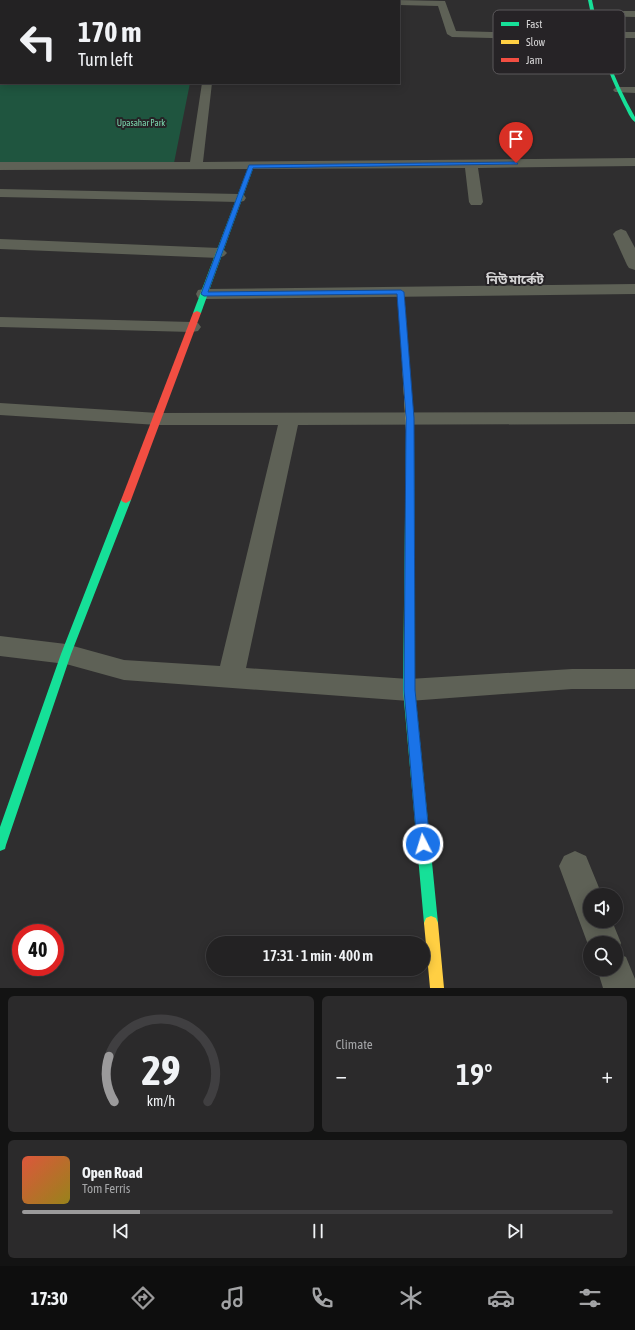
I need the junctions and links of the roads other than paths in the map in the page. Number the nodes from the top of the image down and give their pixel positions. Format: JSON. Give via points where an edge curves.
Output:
{"nodes":[{"id":1,"x":590,"y":0,"type":"edge"},
{"id":2,"x":400,"y":1,"type":"edge"},
{"id":3,"x":591,"y":10,"type":"edge"},
{"id":4,"x":493,"y":35,"type":"edge"},
{"id":5,"x":635,"y":35,"type":"edge"},
{"id":6,"x":625,"y":36,"type":"edge"},
{"id":7,"x":611,"y":74,"type":"edge"},
{"id":8,"x":206,"y":84,"type":"edge"},
{"id":9,"x":619,"y":90,"type":"junction"},
{"id":10,"x":635,"y":90,"type":"edge"},
{"id":11,"x":635,"y":121,"type":"edge"},
{"id":12,"x":635,"y":162,"type":"edge"},
{"id":13,"x":471,"y":164,"type":"junction"},
{"id":14,"x":196,"y":165,"type":"junction"},
{"id":15,"x":0,"y":166,"type":"edge"},
{"id":16,"x":251,"y":166,"type":"junction"},
{"id":17,"x":0,"y":193,"type":"edge"},
{"id":18,"x":239,"y":198,"type":"junction"},
{"id":19,"x":476,"y":202,"type":"dead end"},
{"id":20,"x":621,"y":234,"type":"dead end"},
{"id":21,"x":0,"y":244,"type":"edge"},
{"id":22,"x":219,"y":253,"type":"junction"},
{"id":23,"x":635,"y":265,"type":"edge"},
{"id":24,"x":635,"y":289,"type":"edge"},
{"id":25,"x":401,"y":292,"type":"junction"},
{"id":26,"x":204,"y":294,"type":"junction"},
{"id":27,"x":0,"y":322,"type":"edge"},
{"id":28,"x":192,"y":327,"type":"junction"},
{"id":29,"x":0,"y":409,"type":"edge"},
{"id":30,"x":410,"y":418,"type":"junction"},
{"id":31,"x":635,"y":418,"type":"edge"},
{"id":32,"x":158,"y":419,"type":"junction"},
{"id":33,"x":289,"y":419,"type":"junction"},
{"id":34,"x":0,"y":646,"type":"edge"},
{"id":35,"x":66,"y":654,"type":"junction"},
{"id":36,"x":231,"y":677,"type":"junction"},
{"id":37,"x":635,"y":679,"type":"edge"},
{"id":38,"x":409,"y":690,"type":"junction"},
{"id":39,"x":0,"y":845,"type":"edge"},
{"id":40,"x":574,"y":866,"type":"dead end"},
{"id":41,"x":583,"y":889,"type":"edge"},
{"id":42,"x":617,"y":976,"type":"edge"},
{"id":43,"x":437,"y":988,"type":"edge"},
{"id":44,"x":621,"y":988,"type":"edge"}],
"edges":[{"from":1,"to":3,"type":"main road"},
{"from":2,"to":4,"type":"street","via":[[442,3],[452,34]]},
{"from":5,"to":6,"type":"street"},
{"from":7,"to":9,"type":"main road"},
{"from":8,"to":14,"type":"street"},
{"from":9,"to":10,"type":"street"},
{"from":9,"to":11,"type":"main road"},
{"from":12,"to":13,"type":"street"},
{"from":13,"to":16,"type":"street"},
{"from":13,"to":19,"type":"street"},
{"from":14,"to":15,"type":"street"},
{"from":14,"to":16,"type":"street"},
{"from":16,"to":18,"type":"main road"},
{"from":17,"to":18,"type":"street"},
{"from":18,"to":22,"type":"main road"},
{"from":20,"to":23,"type":"street"},
{"from":21,"to":22,"type":"street"},
{"from":22,"to":26,"type":"main road"},
{"from":24,"to":25,"type":"street"},
{"from":25,"to":26,"type":"street"},
{"from":25,"to":30,"type":"main road"},
{"from":26,"to":28,"type":"main road"},
{"from":27,"to":28,"type":"street"},
{"from":28,"to":32,"type":"main road"},
{"from":29,"to":32,"type":"street"},
{"from":30,"to":31,"type":"street"},
{"from":30,"to":33,"type":"street"},
{"from":30,"to":38,"type":"main road"},
{"from":32,"to":33,"type":"street"},
{"from":32,"to":35,"type":"main road"},
{"from":33,"to":36,"type":"street"},
{"from":34,"to":35,"type":"street"},
{"from":35,"to":36,"type":"street","via":[[124,670]]},
{"from":35,"to":39,"type":"main road"},
{"from":36,"to":38,"type":"street"},
{"from":37,"to":38,"type":"street","via":[[572,679]]},
{"from":38,"to":43,"type":"main road"},
{"from":40,"to":41,"type":"street"},
{"from":42,"to":44,"type":"street"}]}
